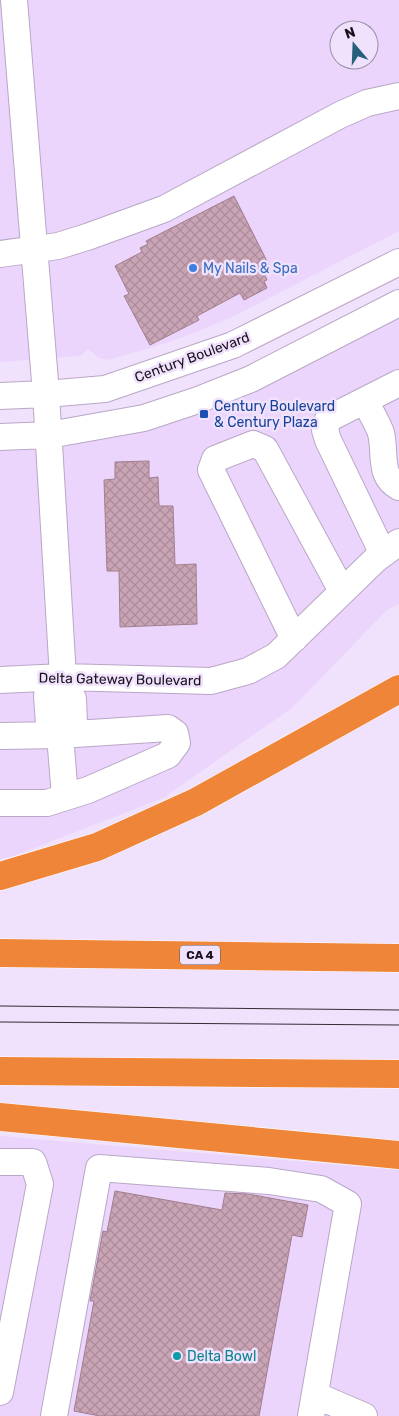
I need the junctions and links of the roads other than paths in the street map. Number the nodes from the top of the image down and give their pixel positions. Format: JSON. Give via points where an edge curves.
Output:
{"nodes":[{"id":1,"x":14,"y":0,"type":"edge"},
{"id":2,"x":399,"y":96,"type":"edge"},
{"id":3,"x":34,"y":250,"type":"junction"},
{"id":4,"x":0,"y":254,"type":"edge"},
{"id":5,"x":399,"y":262,"type":"edge"},
{"id":6,"x":399,"y":303,"type":"edge"},
{"id":7,"x":399,"y":383,"type":"edge"},
{"id":8,"x":46,"y":394,"type":"junction"},
{"id":9,"x":0,"y":396,"type":"edge"},
{"id":10,"x":365,"y":401,"type":"junction"},
{"id":11,"x":48,"y":435,"type":"junction"},
{"id":12,"x":0,"y":437,"type":"edge"},
{"id":13,"x":399,"y":487,"type":"edge"},
{"id":14,"x":391,"y":548,"type":"edge"},
{"id":15,"x":342,"y":591,"type":"junction"},
{"id":16,"x":294,"y":638,"type":"junction"},
{"id":17,"x":63,"y":677,"type":"junction"},
{"id":18,"x":0,"y":680,"type":"edge"},
{"id":19,"x":399,"y":689,"type":"edge"},
{"id":20,"x":60,"y":735,"type":"junction"},
{"id":21,"x":0,"y":736,"type":"edge"},
{"id":22,"x":65,"y":797,"type":"junction"},
{"id":23,"x":0,"y":803,"type":"edge"},
{"id":24,"x":0,"y":876,"type":"edge"},
{"id":25,"x":0,"y":952,"type":"edge"},
{"id":26,"x":399,"y":958,"type":"edge"},
{"id":27,"x":0,"y":1071,"type":"edge"},
{"id":28,"x":399,"y":1074,"type":"edge"},
{"id":29,"x":0,"y":1117,"type":"edge"},
{"id":30,"x":399,"y":1156,"type":"edge"},
{"id":31,"x":0,"y":1162,"type":"edge"},
{"id":32,"x":0,"y":1392,"type":"edge"},
{"id":33,"x":313,"y":1405,"type":"edge"},
{"id":34,"x":54,"y":1416,"type":"edge"},
{"id":35,"x":364,"y":1416,"type":"edge"}],
"edges":[{"from":1,"to":3,"type":"street"},
{"from":2,"to":3,"type":"street","via":[[367,103],[340,115],[164,208],[87,237]]},
{"from":3,"to":4,"type":"street"},
{"from":3,"to":8,"type":"street"},
{"from":5,"to":8,"type":"street","name":"Century Boulevard","via":[[233,345],[105,389]]},
{"from":6,"to":11,"type":"street","via":[[251,379],[198,400],[144,418]]},
{"from":7,"to":10,"type":"street"},
{"from":8,"to":9,"type":"street","name":"Century Boulevard"},
{"from":8,"to":11,"type":"street"},
{"from":10,"to":13,"type":"street","via":[[381,434],[385,470],[389,479]]},
{"from":10,"to":14,"type":"street","via":[[328,419],[325,430]]},
{"from":11,"to":12,"type":"street"},
{"from":11,"to":17,"type":"street"},
{"from":14,"to":15,"type":"street","name":"Delta Gateway Boulevard"},
{"from":15,"to":16,"type":"street","name":"Delta Gateway Boulevard"},
{"from":15,"to":16,"type":"street","via":[[265,449],[253,444],[215,459],[211,470]]},
{"from":16,"to":17,"type":"street","name":"Delta Gateway Boulevard","via":[[276,656],[248,671],[211,681]]},
{"from":17,"to":18,"type":"street","name":"Delta Gateway Boulevard"},
{"from":17,"to":20,"type":"street","via":[[47,696],[49,724]]},
{"from":19,"to":24,"type":"highway","via":[[196,802],[97,847]]},
{"from":20,"to":21,"type":"street"},
{"from":20,"to":22,"type":"street"},
{"from":20,"to":22,"type":"street","via":[[168,728],[176,733],[177,743],[168,755]]},
{"from":22,"to":23,"type":"street","via":[[48,803]]},
{"from":25,"to":26,"type":"highway","number":"CA 4"},
{"from":27,"to":28,"type":"highway"},
{"from":29,"to":30,"type":"highway"},
{"from":31,"to":32,"type":"street","via":[[33,1162],[40,1184]]},
{"from":33,"to":34,"type":"street","via":[[348,1204],[321,1189],[269,1181],[99,1168]]},
{"from":33,"to":35,"type":"street"}]}
